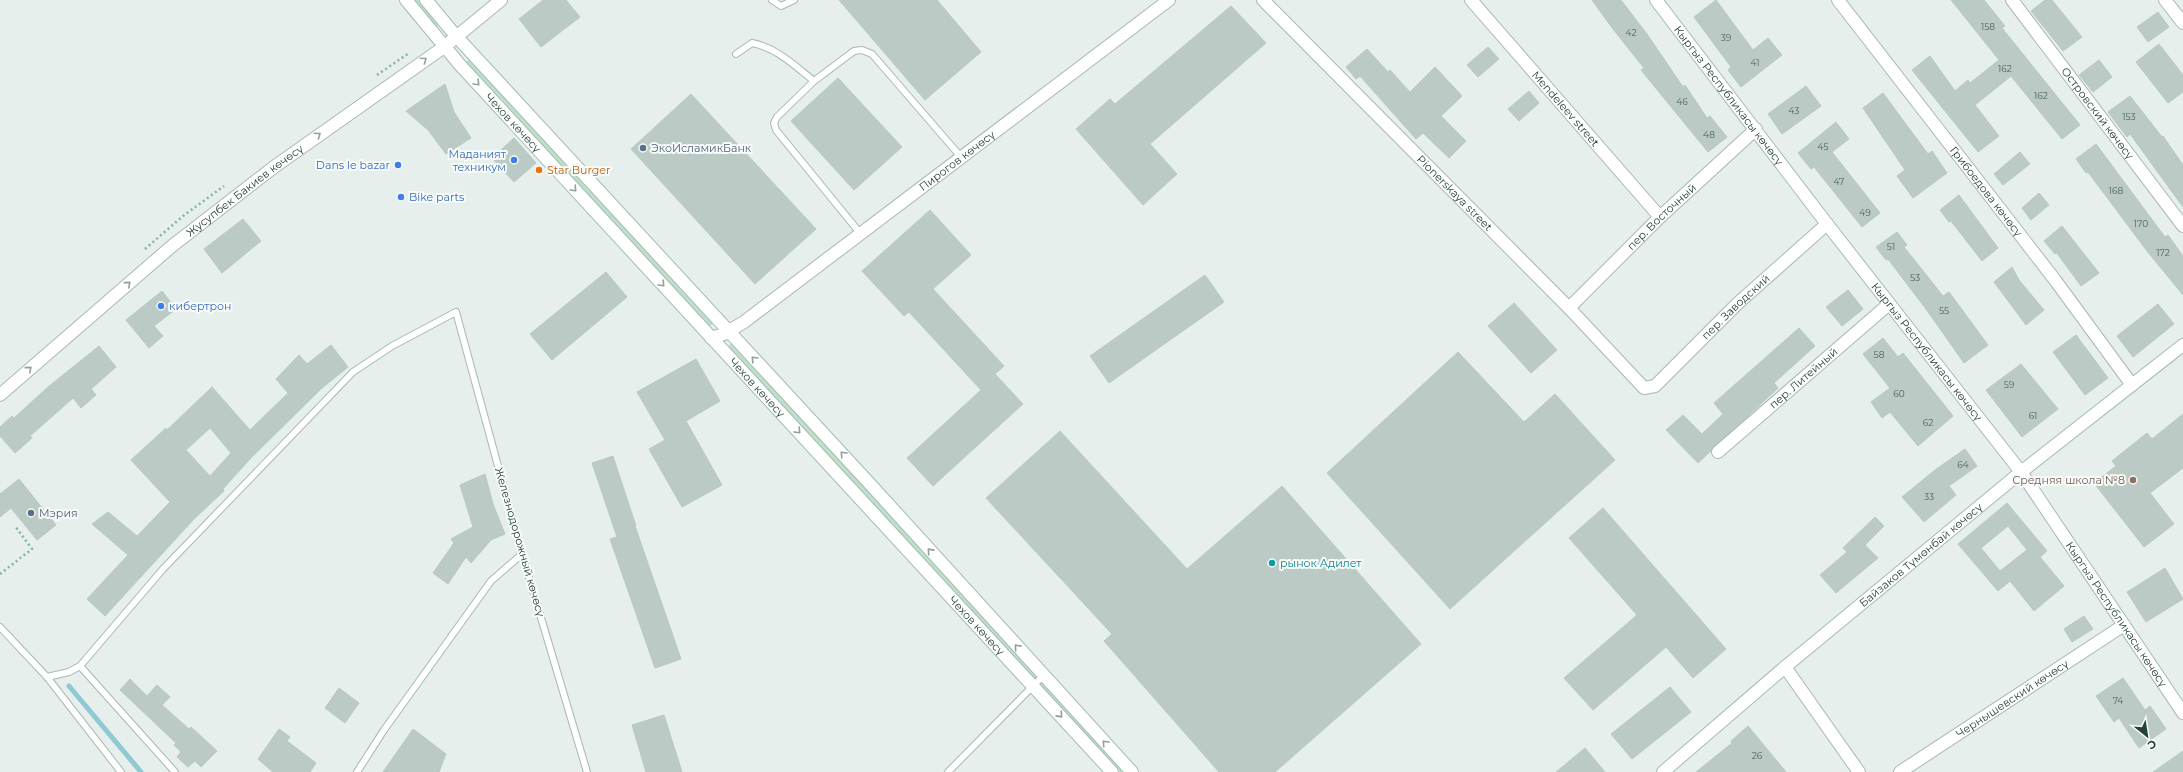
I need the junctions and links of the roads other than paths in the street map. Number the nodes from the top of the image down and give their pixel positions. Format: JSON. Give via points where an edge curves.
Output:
{"nodes":[{"id":1,"x":406,"y":0,"type":"edge"},
{"id":2,"x":426,"y":0,"type":"edge"},
{"id":3,"x":501,"y":0,"type":"edge"},
{"id":4,"x":772,"y":0,"type":"edge"},
{"id":5,"x":794,"y":0,"type":"edge"},
{"id":6,"x":1169,"y":0,"type":"edge"},
{"id":7,"x":1263,"y":0,"type":"edge"},
{"id":8,"x":1471,"y":0,"type":"edge"},
{"id":9,"x":1656,"y":0,"type":"edge"},
{"id":10,"x":1838,"y":0,"type":"edge"},
{"id":11,"x":2012,"y":0,"type":"edge"},
{"id":12,"x":2165,"y":0,"type":"edge"},
{"id":13,"x":445,"y":23,"type":"junction"},
{"id":14,"x":2183,"y":23,"type":"edge"},
{"id":15,"x":434,"y":35,"type":"junction"},
{"id":16,"x":456,"y":36,"type":"junction"},
{"id":17,"x":444,"y":46,"type":"junction"},
{"id":18,"x":736,"y":54,"type":"dead end"},
{"id":19,"x":473,"y":55,"type":"junction"},
{"id":20,"x":460,"y":65,"type":"junction"},
{"id":21,"x":814,"y":82,"type":"junction"},
{"id":22,"x":1756,"y":129,"type":"junction"},
{"id":23,"x":960,"y":157,"type":"junction"},
{"id":24,"x":1660,"y":217,"type":"junction"},
{"id":25,"x":1827,"y":224,"type":"junction"},
{"id":26,"x":2183,"y":226,"type":"edge"},
{"id":27,"x":860,"y":233,"type":"junction"},
{"id":28,"x":1889,"y":304,"type":"junction"},
{"id":29,"x":1569,"y":308,"type":"junction"},
{"id":30,"x":717,"y":318,"type":"junction"},
{"id":31,"x":744,"y":322,"type":"junction"},
{"id":32,"x":728,"y":331,"type":"junction"},
{"id":33,"x":708,"y":334,"type":"junction"},
{"id":34,"x":740,"y":343,"type":"junction"},
{"id":35,"x":2183,"y":344,"type":"edge"},
{"id":36,"x":725,"y":353,"type":"junction"},
{"id":37,"x":2132,"y":385,"type":"junction"},
{"id":38,"x":1644,"y":388,"type":"joint"},
{"id":39,"x":0,"y":395,"type":"edge"},
{"id":40,"x":1718,"y":452,"type":"dead end"},
{"id":41,"x":2021,"y":472,"type":"junction"},
{"id":42,"x":522,"y":554,"type":"junction"},
{"id":43,"x":2124,"y":625,"type":"junction"},
{"id":44,"x":0,"y":627,"type":"edge"},
{"id":45,"x":80,"y":666,"type":"junction"},
{"id":46,"x":1785,"y":667,"type":"junction"},
{"id":47,"x":1043,"y":676,"type":"junction"},
{"id":48,"x":47,"y":677,"type":"junction"},
{"id":49,"x":1034,"y":686,"type":"junction"},
{"id":50,"x":2183,"y":713,"type":"edge"},
{"id":51,"x":121,"y":772,"type":"edge"},
{"id":52,"x":175,"y":772,"type":"edge"},
{"id":53,"x":358,"y":772,"type":"edge"},
{"id":54,"x":587,"y":772,"type":"edge"},
{"id":55,"x":948,"y":772,"type":"edge"},
{"id":56,"x":1112,"y":772,"type":"edge"},
{"id":57,"x":1132,"y":772,"type":"edge"},
{"id":58,"x":1663,"y":772,"type":"edge"},
{"id":59,"x":1859,"y":772,"type":"edge"},
{"id":60,"x":1900,"y":772,"type":"edge"}],
"edges":[{"from":1,"to":15,"type":"street","name":"Чехов көчөсү"},
{"from":2,"to":13,"type":"street","name":"Чехов көчөсү"},
{"from":3,"to":16,"type":"street","name":"Жусупбек Бакиев көчөсү"},
{"from":4,"to":5,"type":"lane","via":[[781,6]]},
{"from":6,"to":23,"type":"street","name":"Пирогов көчөсү"},
{"from":7,"to":29,"type":"street","name":"Pionerskaya street"},
{"from":8,"to":24,"type":"street","name":"Mendeleev street"},
{"from":9,"to":22,"type":"street","name":"Кыргыз Республикасы көчөсү"},
{"from":10,"to":37,"type":"street","name":"Грибоедова көчөсү","via":[[2050,274]]},
{"from":11,"to":26,"type":"street","name":"Островский көчөсү"},
{"from":12,"to":14,"type":"street"},
{"from":13,"to":15,"type":"street","via":[[443,34]]},
{"from":13,"to":16,"type":"street","name":"Чехов көчөсү"},
{"from":15,"to":17,"type":"street","name":"Чехов көчөсү"},
{"from":16,"to":17,"type":"street","name":"Жусупбек Бакиев көчөсү"},
{"from":16,"to":19,"type":"street","name":"Чехов көчөсү"},
{"from":17,"to":20,"type":"street","name":"Чехов көчөсү"},
{"from":39,"to":17,"type":"street","name":"Жусупбек Бакиев көчөсү","one_way":true,"via":[[196,227],[274,166]]},
{"from":18,"to":21,"type":"lane","via":[[752,43],[764,46],[782,56]]},
{"from":19,"to":20,"type":"street","via":[[461,56]]},
{"from":19,"to":30,"type":"street","name":"Чехов көчөсү"},
{"from":20,"to":33,"type":"street","name":"Чехов көчөсү","one_way":true},
{"from":21,"to":23,"type":"lane","via":[[854,51],[862,50],[872,54]]},
{"from":21,"to":27,"type":"lane","via":[[777,117],[774,124],[776,130]]},
{"from":22,"to":24,"type":"street","name":"пер. Восточный"},
{"from":22,"to":25,"type":"street","name":"Кыргыз Республикасы көчөсү"},
{"from":23,"to":27,"type":"street","name":"Пирогов көчөсү"},
{"from":24,"to":29,"type":"street","name":"пер. Восточный"},
{"from":25,"to":28,"type":"street","name":"Кыргыз Республикасы көчөсү"},
{"from":25,"to":38,"type":"street","name":"пер. Заводский","via":[[1737,304],[1655,386]]},
{"from":27,"to":31,"type":"street","name":"Пирогов көчөсү"},
{"from":28,"to":40,"type":"street","name":"пер. Литейный"},
{"from":28,"to":41,"type":"street","name":"Кыргыз Республикасы көчөсү"},
{"from":29,"to":38,"type":"street","name":"Pionerskaya street"},
{"from":30,"to":32,"type":"street","name":"Чехов көчөсү"},
{"from":30,"to":33,"type":"street","via":[[717,331]]},
{"from":31,"to":32,"type":"street","name":"Пирогов көчөсү"},
{"from":31,"to":34,"type":"street","via":[[739,328]]},
{"from":32,"to":33,"type":"street","name":"Пирогов көчөсү"},
{"from":32,"to":34,"type":"street","name":"Чехов көчөсү"},
{"from":33,"to":36,"type":"street","name":"Чехов көчөсү"},
{"from":34,"to":36,"type":"street","via":[[725,340],[722,347]]},
{"from":47,"to":34,"type":"street","name":"Чехов көчөсү","one_way":true},
{"from":35,"to":37,"type":"street","name":"Байзаков Түмөнбай көчөсү"},
{"from":36,"to":49,"type":"street","name":"Чехов көчөсү","one_way":true},
{"from":37,"to":41,"type":"street","name":"Байзаков Түмөнбай көчөсү"},
{"from":41,"to":43,"type":"street","name":"Кыргыз Республикасы көчөсү"},
{"from":41,"to":46,"type":"street","name":"Байзаков Түмөнбай көчөсү"},
{"from":42,"to":45,"type":"lane","name":"Железнодорожный көчөсү","via":[[456,312],[392,346],[353,372],[163,569]]},
{"from":42,"to":53,"type":"lane","via":[[491,582],[384,730]]},
{"from":42,"to":54,"type":"lane","name":"Железнодорожный көчөсү"},
{"from":43,"to":50,"type":"street","name":"Кыргыз Республикасы көчөсү"},
{"from":43,"to":60,"type":"street","name":"Чернышевский көчөсү"},
{"from":44,"to":48,"type":"lane"},
{"from":45,"to":48,"type":"lane","via":[[69,672]]},
{"from":45,"to":52,"type":"lane"},
{"from":46,"to":58,"type":"street","name":"Байзаков Түмөнбай көчөсү"},
{"from":46,"to":59,"type":"street"},
{"from":47,"to":49,"type":"lane"},
{"from":57,"to":47,"type":"street","name":"Чехов көчөсү","one_way":true},
{"from":48,"to":51,"type":"lane"},
{"from":49,"to":55,"type":"lane"},
{"from":49,"to":56,"type":"street","name":"Чехов көчөсү","one_way":true}]}
